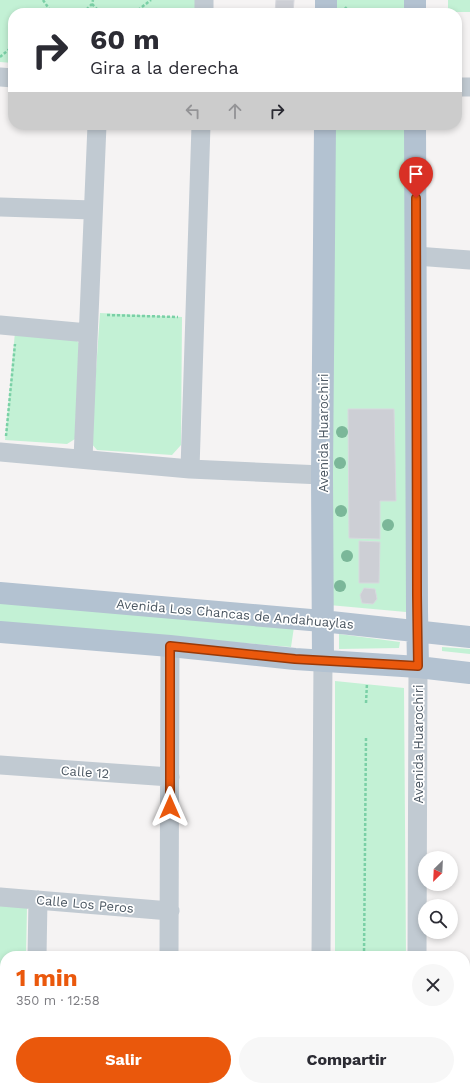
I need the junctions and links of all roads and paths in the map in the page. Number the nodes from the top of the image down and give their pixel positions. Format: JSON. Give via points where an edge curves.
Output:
{"nodes":[{"id":1,"x":93,"y":0,"type":"edge"},
{"id":2,"x":151,"y":0,"type":"edge"},
{"id":3,"x":92,"y":4,"type":"junction"},
{"id":4,"x":88,"y":8,"type":"edge"},
{"id":5,"x":96,"y":8,"type":"edge"},
{"id":6,"x":141,"y":8,"type":"edge"},
{"id":7,"x":8,"y":50,"type":"edge"},
{"id":8,"x":0,"y":57,"type":"edge"},
{"id":9,"x":97,"y":130,"type":"edge"},
{"id":10,"x":201,"y":130,"type":"edge"},
{"id":11,"x":325,"y":130,"type":"edge"},
{"id":12,"x":415,"y":130,"type":"edge"},
{"id":13,"x":0,"y":207,"type":"edge"},
{"id":14,"x":93,"y":210,"type":"junction"},
{"id":15,"x":416,"y":256,"type":"junction"},
{"id":16,"x":470,"y":260,"type":"edge"},
{"id":17,"x":103,"y":314,"type":"dead end"},
{"id":18,"x":180,"y":318,"type":"dead end"},
{"id":19,"x":0,"y":325,"type":"edge"},
{"id":20,"x":88,"y":333,"type":"junction"},
{"id":21,"x":16,"y":337,"type":"dead end"},
{"id":22,"x":6,"y":434,"type":"dead end"},
{"id":23,"x":0,"y":452,"type":"edge"},
{"id":24,"x":83,"y":459,"type":"junction"},
{"id":25,"x":190,"y":469,"type":"junction"},
{"id":26,"x":322,"y":475,"type":"junction"},
{"id":27,"x":0,"y":593,"type":"edge"},
{"id":28,"x":322,"y":621,"type":"junction"},
{"id":29,"x":0,"y":632,"type":"edge"},
{"id":30,"x":418,"y":632,"type":"junction"},
{"id":31,"x":470,"y":638,"type":"edge"},
{"id":32,"x":170,"y":646,"type":"junction"},
{"id":33,"x":323,"y":661,"type":"junction"},
{"id":34,"x":418,"y":666,"type":"junction"},
{"id":35,"x":470,"y":673,"type":"edge"},
{"id":36,"x":367,"y":677,"type":"dead end"},
{"id":37,"x":366,"y":703,"type":"dead end"},
{"id":38,"x":366,"y":737,"type":"dead end"},
{"id":39,"x":0,"y":765,"type":"edge"},
{"id":40,"x":170,"y":777,"type":"junction"},
{"id":41,"x":0,"y":897,"type":"edge"},
{"id":42,"x":38,"y":900,"type":"junction"},
{"id":43,"x":170,"y":911,"type":"junction"},
{"id":44,"x":37,"y":951,"type":"edge"},
{"id":45,"x":170,"y":951,"type":"edge"},
{"id":46,"x":321,"y":951,"type":"edge"},
{"id":47,"x":364,"y":951,"type":"edge"},
{"id":48,"x":417,"y":951,"type":"edge"}],
"edges":[{"from":1,"to":3,"type":"path"},
{"from":2,"to":6,"type":"path"},
{"from":3,"to":4,"type":"path"},
{"from":3,"to":5,"type":"path"},
{"from":7,"to":8,"type":"path"},
{"from":9,"to":14,"type":"street"},
{"from":10,"to":25,"type":"street"},
{"from":11,"to":26,"type":"main road","name":"Avenida Huarochiri"},
{"from":12,"to":15,"type":"main road","name":"Avenida Huarochiri"},
{"from":13,"to":14,"type":"street"},
{"from":14,"to":20,"type":"street"},
{"from":15,"to":16,"type":"street"},
{"from":15,"to":30,"type":"main road","name":"Avenida Huarochiri"},
{"from":17,"to":18,"type":"path"},
{"from":19,"to":20,"type":"street"},
{"from":20,"to":24,"type":"street"},
{"from":21,"to":22,"type":"path"},
{"from":23,"to":24,"type":"street"},
{"from":24,"to":25,"type":"street"},
{"from":25,"to":26,"type":"street"},
{"from":26,"to":28,"type":"main road","name":"Avenida Huarochiri"},
{"from":27,"to":28,"type":"main road","name":"Avenida Los Chancas de Andahuaylas"},
{"from":28,"to":30,"type":"main road","name":"Avenida Los Chancas de Andahuaylas"},
{"from":28,"to":33,"type":"main road","name":"Avenida Huarochiri"},
{"from":29,"to":32,"type":"main road"},
{"from":30,"to":31,"type":"main road","name":"Avenida Los Chancas de Andahuaylas"},
{"from":30,"to":34,"type":"main road","name":"Avenida Huarochiri"},
{"from":32,"to":33,"type":"main road"},
{"from":32,"to":40,"type":"street"},
{"from":33,"to":34,"type":"main road"},
{"from":33,"to":46,"type":"street","name":"Avenida Huarochiri"},
{"from":34,"to":35,"type":"main road"},
{"from":34,"to":48,"type":"street","name":"Avenida Huarochiri"},
{"from":36,"to":37,"type":"path"},
{"from":38,"to":47,"type":"path"},
{"from":39,"to":40,"type":"street","name":"Calle 12"},
{"from":40,"to":43,"type":"street"},
{"from":41,"to":42,"type":"street","name":"Calle Los Peros"},
{"from":42,"to":43,"type":"street","name":"Calle Los Peros"},
{"from":42,"to":44,"type":"street"},
{"from":43,"to":45,"type":"street"}]}
